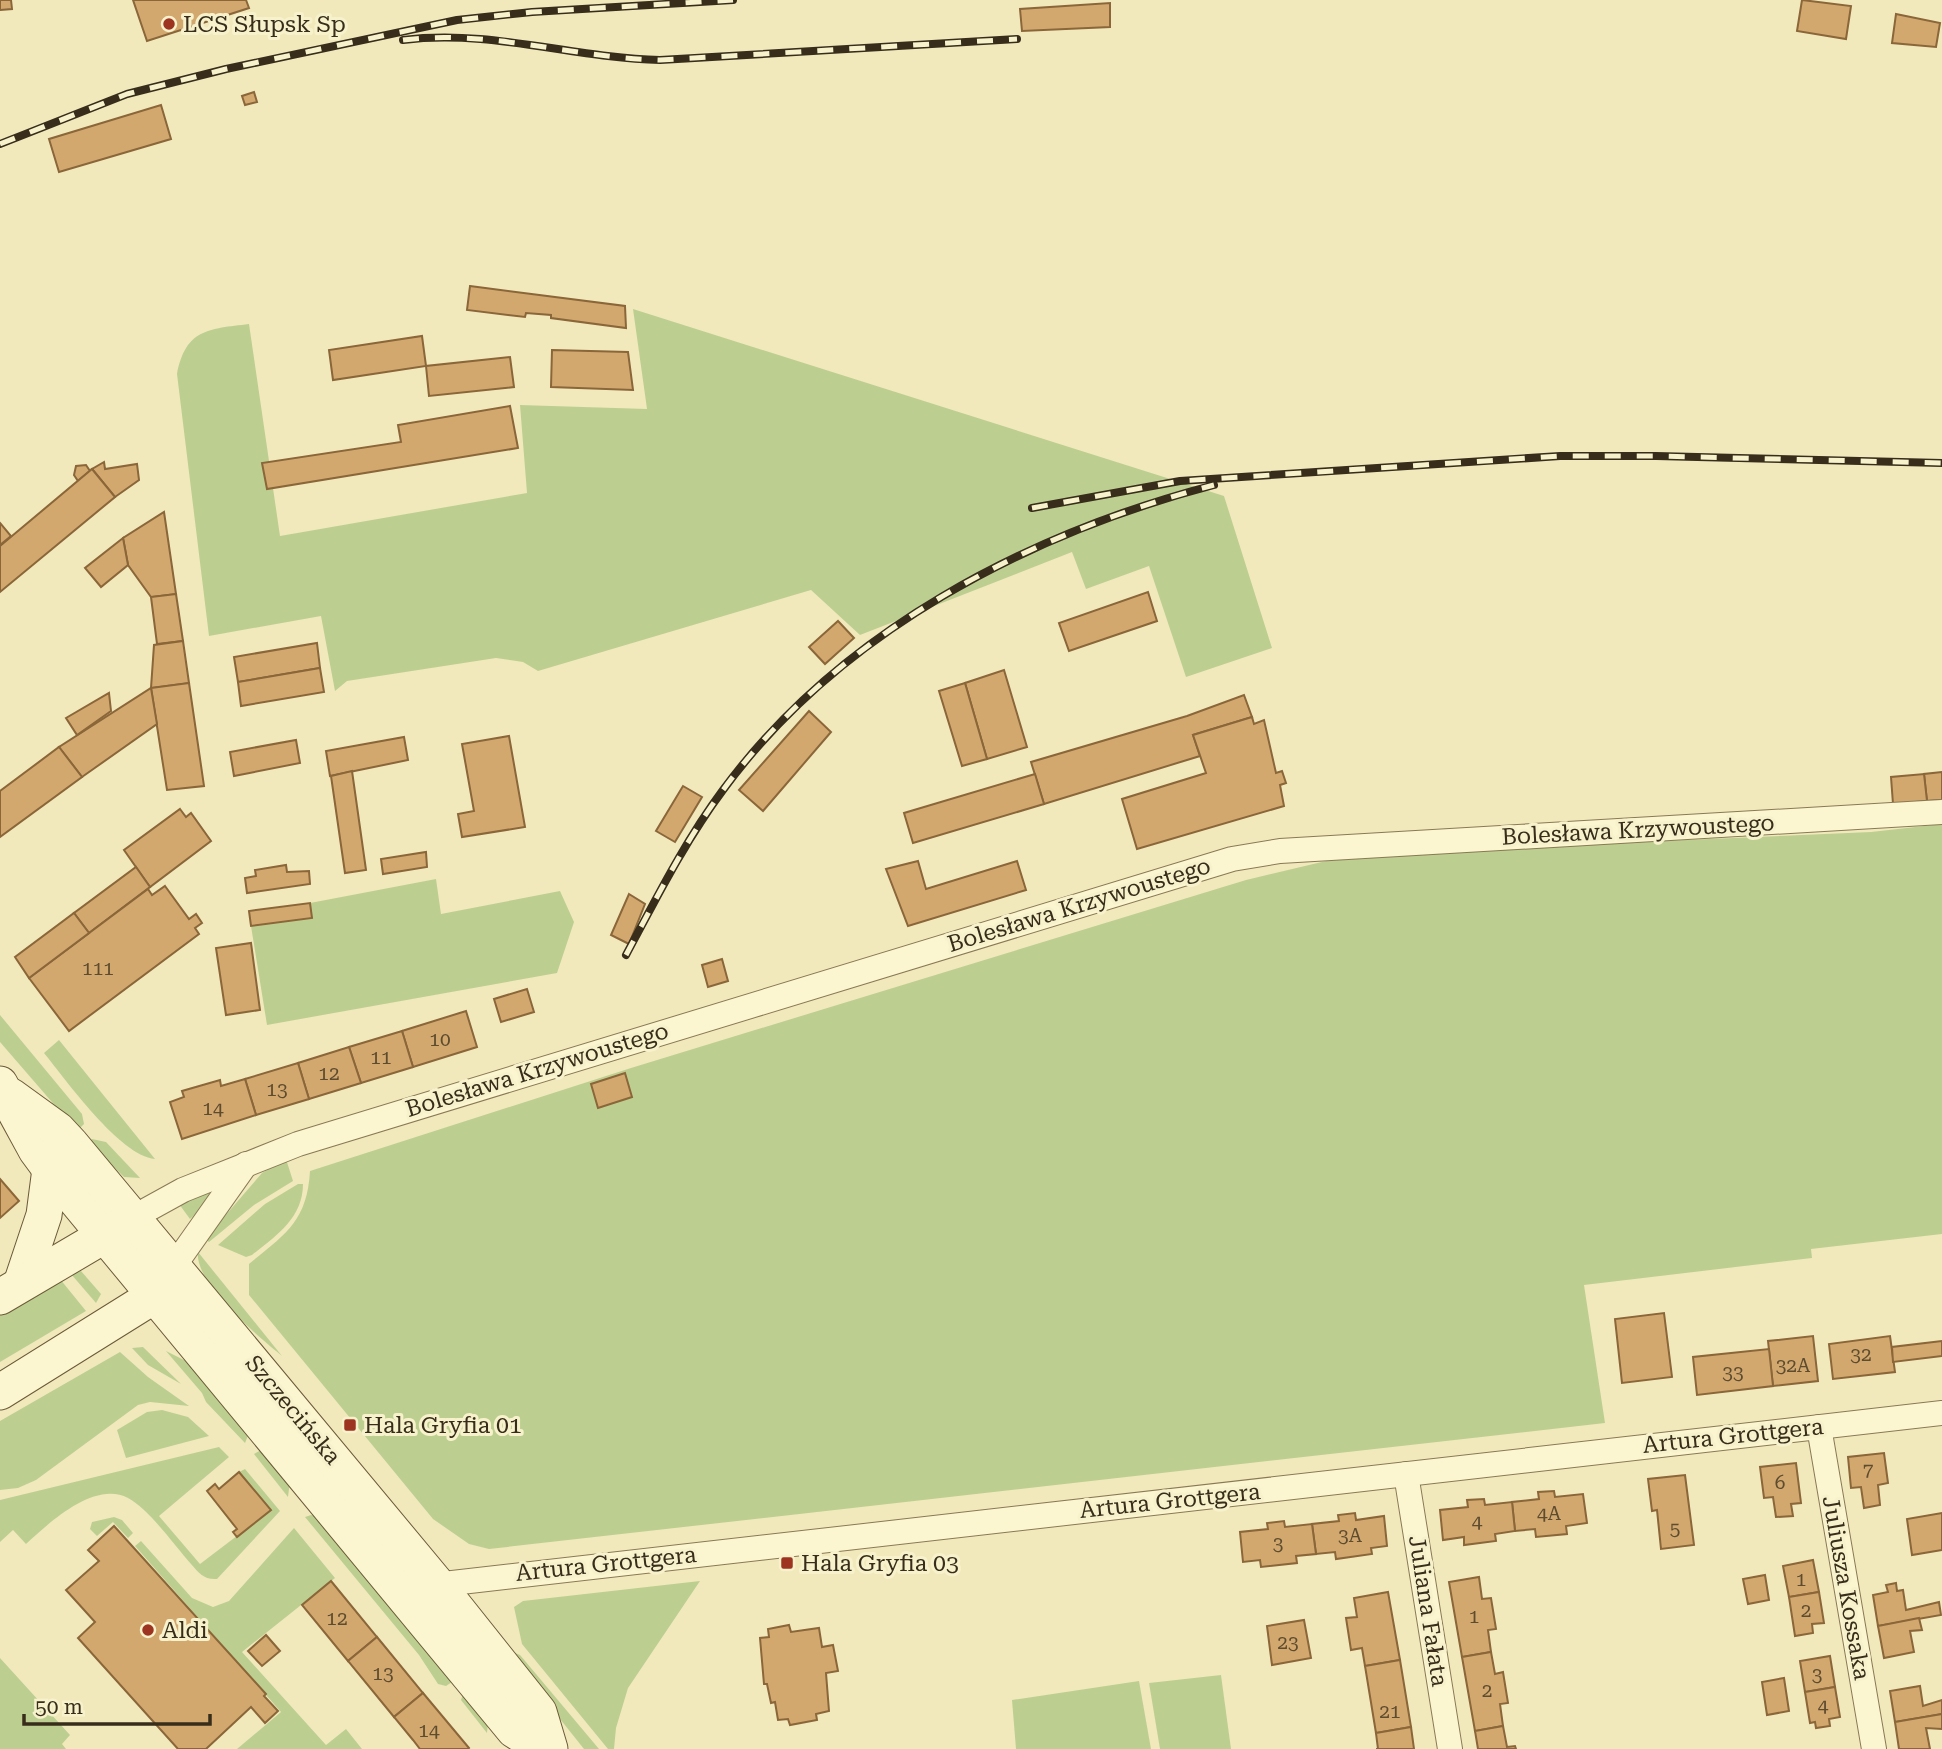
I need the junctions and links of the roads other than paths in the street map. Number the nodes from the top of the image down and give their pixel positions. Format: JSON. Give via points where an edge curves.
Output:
{"nodes":[{"id":1,"x":1942,"y":812,"type":"edge"},
{"id":2,"x":4,"y":1089,"type":"edge"},
{"id":3,"x":247,"y":1164,"type":"junction"},
{"id":4,"x":50,"y":1170,"type":"junction"},
{"id":5,"x":134,"y":1217,"type":"junction"},
{"id":6,"x":104,"y":1237,"type":"junction"},
{"id":7,"x":174,"y":1266,"type":"junction"},
{"id":8,"x":11,"y":1289,"type":"edge"},
{"id":9,"x":154,"y":1296,"type":"junction"},
{"id":10,"x":0,"y":1392,"type":"edge"},
{"id":11,"x":1942,"y":1413,"type":"edge"},
{"id":12,"x":1819,"y":1427,"type":"junction"},
{"id":13,"x":1405,"y":1474,"type":"junction"},
{"id":14,"x":437,"y":1584,"type":"junction"},
{"id":15,"x":398,"y":1591,"type":"junction"},
{"id":16,"x":543,"y":1749,"type":"edge"},
{"id":17,"x":550,"y":1749,"type":"edge"},
{"id":18,"x":1450,"y":1749,"type":"edge"},
{"id":19,"x":1874,"y":1749,"type":"edge"}],
"edges":[{"from":1,"to":3,"type":"street","name":"Bolesława Krzywoustego","via":[[1241,857],[490,1084]]},
{"from":2,"to":4,"type":"street","name":"Szczecińska"},
{"from":2,"to":5,"type":"street","name":"Szczecińska","via":[[58,1130]]},
{"from":3,"to":5,"type":"street","name":"Bolesława Krzywoustego","via":[[183,1190]]},
{"from":3,"to":7,"type":"street"},
{"from":4,"to":6,"type":"street","name":"Szczecińska"},
{"from":4,"to":8,"type":"street","via":[[44,1215]]},
{"from":5,"to":6,"type":"street"},
{"from":5,"to":7,"type":"street","name":"Szczecińska"},
{"from":6,"to":8,"type":"street"},
{"from":6,"to":9,"type":"street","name":"Szczecińska"},
{"from":7,"to":9,"type":"street"},
{"from":7,"to":14,"type":"street","name":"Szczecińska"},
{"from":9,"to":10,"type":"street"},
{"from":9,"to":15,"type":"street","name":"Szczecińska"},
{"from":11,"to":12,"type":"street","name":"Artura Grottgera"},
{"from":12,"to":13,"type":"street","name":"Artura Grottgera"},
{"from":12,"to":19,"type":"street","name":"Juliusza Kossaka"},
{"from":13,"to":14,"type":"street","name":"Artura Grottgera"},
{"from":13,"to":18,"type":"street","name":"Juliana Fałata"},
{"from":14,"to":15,"type":"street","name":"Artura Grottgera"},
{"from":14,"to":17,"type":"street","name":"Szczecińska","via":[[539,1712]]},
{"from":15,"to":16,"type":"street","name":"Szczecińska","via":[[514,1730]]}]}
